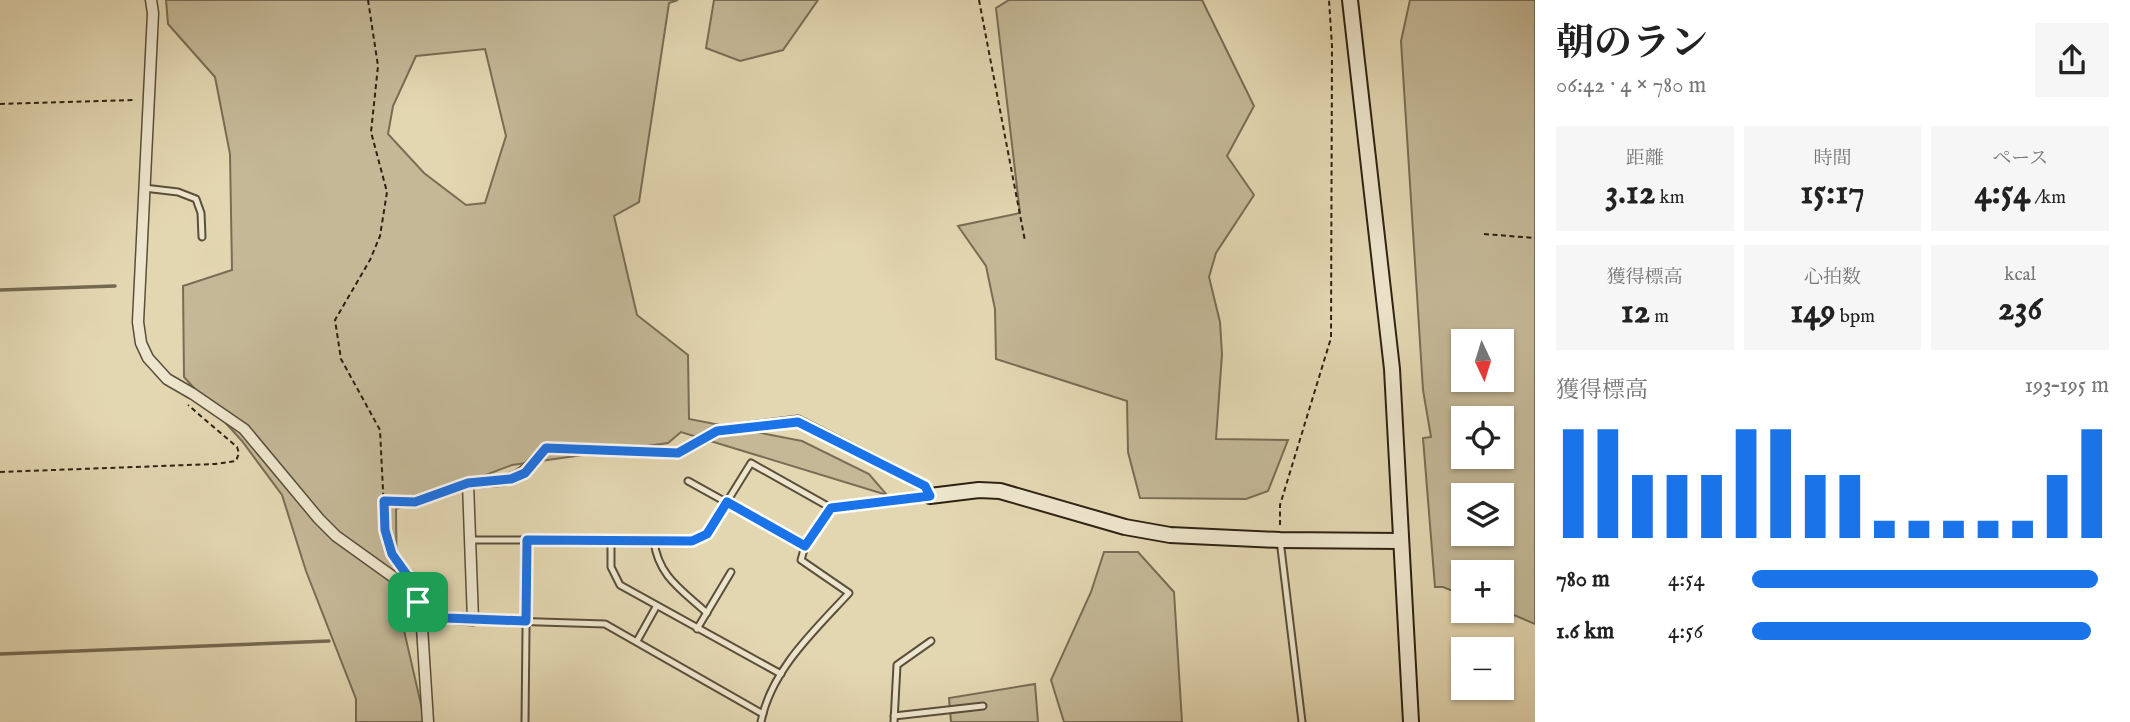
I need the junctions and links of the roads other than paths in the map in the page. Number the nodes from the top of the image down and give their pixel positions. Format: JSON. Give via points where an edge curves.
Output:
{"nodes":[{"id":1,"x":151,"y":0,"type":"edge"},
{"id":2,"x":1350,"y":0,"type":"edge"},
{"id":3,"x":144,"y":187,"type":"junction"},
{"id":4,"x":202,"y":237,"type":"dead end"},
{"id":5,"x":688,"y":481,"type":"dead end"},
{"id":6,"x":930,"y":496,"type":"junction"},
{"id":7,"x":727,"y":502,"type":"junction"},
{"id":8,"x":831,"y":508,"type":"junction"},
{"id":9,"x":471,"y":540,"type":"junction"},
{"id":10,"x":527,"y":540,"type":"junction"},
{"id":11,"x":1280,"y":540,"type":"junction"},
{"id":12,"x":611,"y":541,"type":"junction"},
{"id":13,"x":654,"y":541,"type":"junction"},
{"id":14,"x":1401,"y":541,"type":"junction"},
{"id":15,"x":805,"y":546,"type":"junction"},
{"id":16,"x":732,"y":572,"type":"dead end"},
{"id":17,"x":656,"y":607,"type":"junction"},
{"id":18,"x":421,"y":611,"type":"junction"},
{"id":19,"x":707,"y":613,"type":"junction"},
{"id":20,"x":472,"y":620,"type":"junction"},
{"id":21,"x":526,"y":621,"type":"junction"},
{"id":22,"x":696,"y":629,"type":"junction"},
{"id":23,"x":931,"y":640,"type":"dead end"},
{"id":24,"x":637,"y":642,"type":"junction"},
{"id":25,"x":781,"y":674,"type":"junction"},
{"id":26,"x":983,"y":706,"type":"dead end"},
{"id":27,"x":763,"y":714,"type":"junction"},
{"id":28,"x":894,"y":719,"type":"edge"},
{"id":29,"x":428,"y":722,"type":"edge"},
{"id":30,"x":525,"y":722,"type":"edge"},
{"id":31,"x":761,"y":722,"type":"edge"},
{"id":32,"x":1302,"y":722,"type":"edge"},
{"id":33,"x":1411,"y":722,"type":"edge"}],
"edges":[{"from":1,"to":3,"type":"street"},
{"from":2,"to":14,"type":"street","via":[[1392,369]]},
{"from":3,"to":4,"type":"lane","via":[[196,200]]},
{"from":3,"to":18,"type":"street","via":[[138,322],[148,358],[167,379],[244,429],[319,519],[396,579]]},
{"from":5,"to":7,"type":"lane"},
{"from":6,"to":8,"type":"street"},
{"from":6,"to":9,"type":"street","via":[[925,486],[798,422],[717,431],[678,453],[546,448],[525,473],[468,483]]},
{"from":6,"to":11,"type":"street","via":[[1000,491],[1146,531]]},
{"from":7,"to":8,"type":"lane","via":[[751,463]]},
{"from":7,"to":13,"type":"lane","via":[[700,540]]},
{"from":7,"to":15,"type":"lane"},
{"from":8,"to":15,"type":"lane"},
{"from":9,"to":10,"type":"lane"},
{"from":9,"to":20,"type":"street"},
{"from":10,"to":12,"type":"lane"},
{"from":10,"to":21,"type":"lane"},
{"from":11,"to":14,"type":"street"},
{"from":11,"to":32,"type":"lane"},
{"from":12,"to":13,"type":"lane"},
{"from":12,"to":17,"type":"lane","via":[[611,567],[620,585]]},
{"from":13,"to":19,"type":"lane","via":[[656,559],[665,574]]},
{"from":14,"to":33,"type":"street"},
{"from":15,"to":25,"type":"lane","via":[[803,563],[849,593]]},
{"from":16,"to":19,"type":"lane"},
{"from":17,"to":22,"type":"lane"},
{"from":17,"to":24,"type":"lane"},
{"from":18,"to":20,"type":"street"},
{"from":18,"to":29,"type":"street"},
{"from":19,"to":22,"type":"lane"},
{"from":20,"to":21,"type":"lane"},
{"from":21,"to":24,"type":"lane","via":[[605,624]]},
{"from":21,"to":30,"type":"lane"},
{"from":22,"to":25,"type":"lane"},
{"from":23,"to":28,"type":"lane","via":[[897,665]]},
{"from":24,"to":27,"type":"lane"},
{"from":25,"to":27,"type":"lane"},
{"from":26,"to":28,"type":"lane"},
{"from":27,"to":31,"type":"lane"}]}
